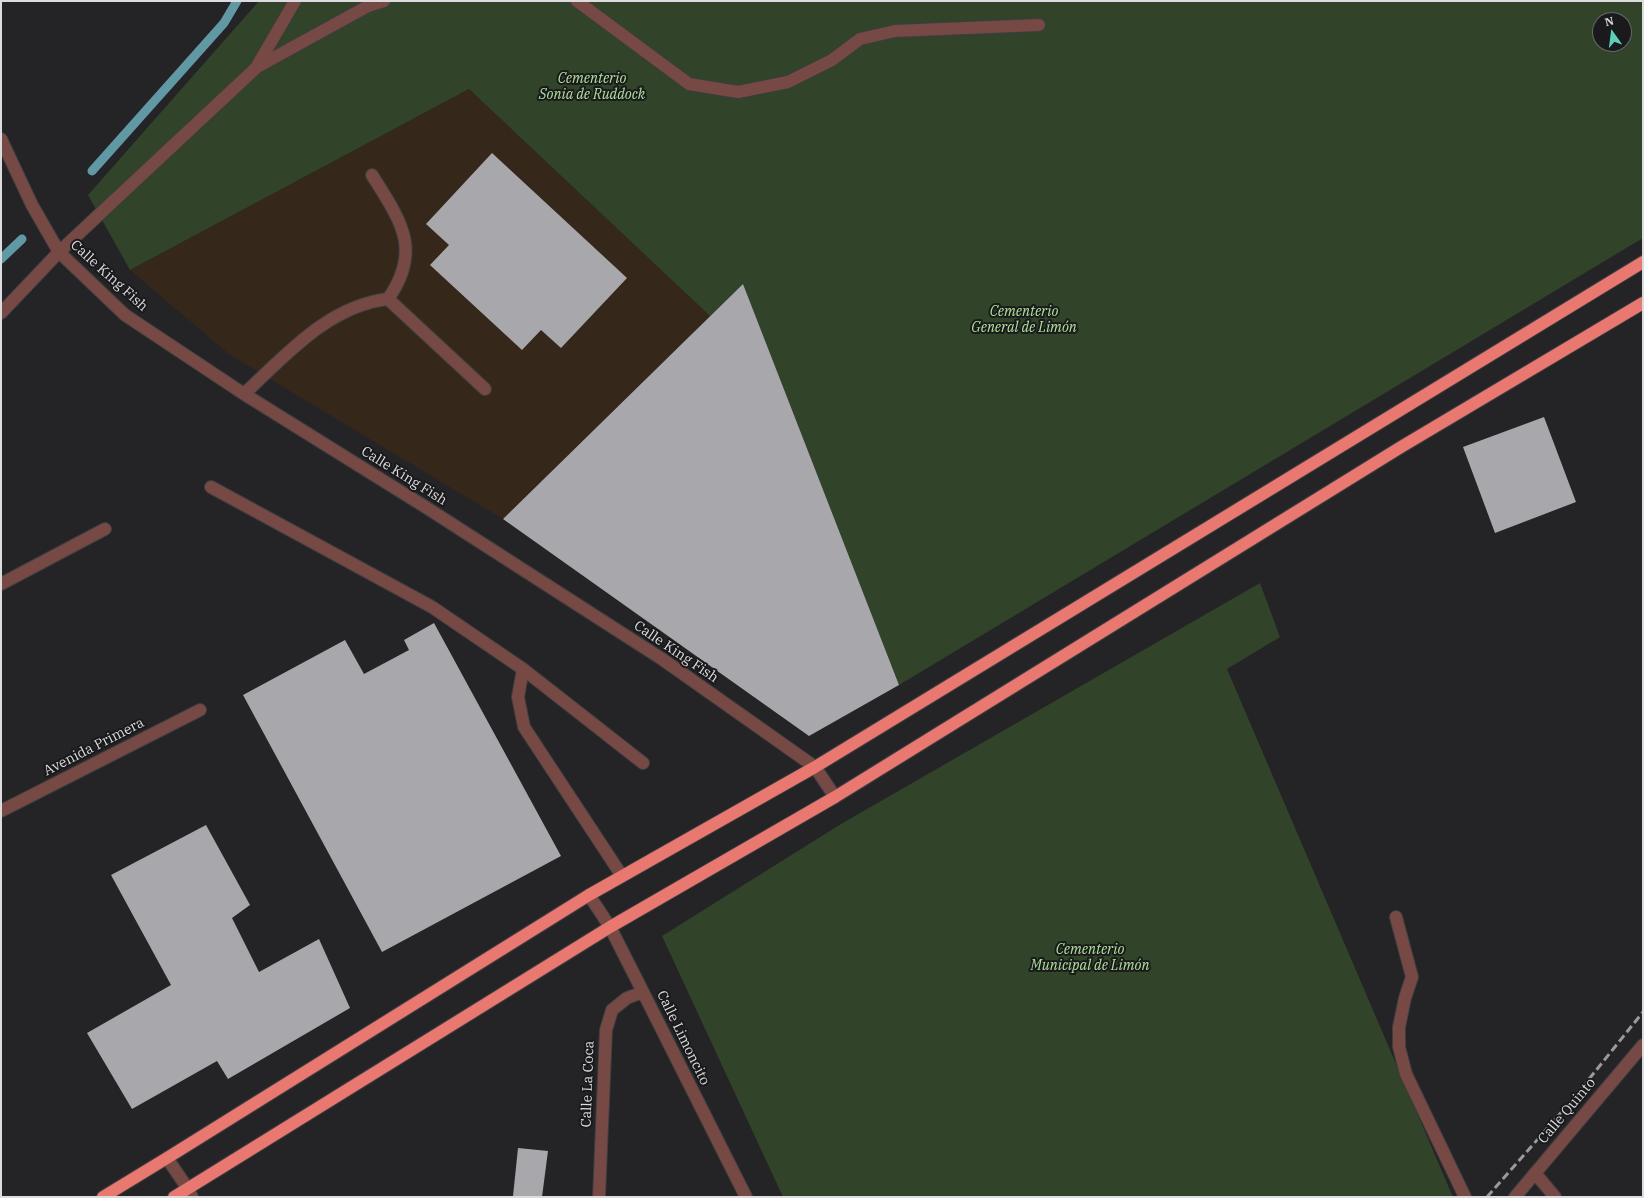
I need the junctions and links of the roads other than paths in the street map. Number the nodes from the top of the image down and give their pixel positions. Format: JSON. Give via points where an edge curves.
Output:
{"nodes":[{"id":1,"x":295,"y":1,"type":"edge"},
{"id":2,"x":384,"y":1,"type":"edge"},
{"id":3,"x":577,"y":1,"type":"edge"},
{"id":4,"x":1039,"y":25,"type":"dead end"},
{"id":5,"x":256,"y":67,"type":"junction"},
{"id":6,"x":1,"y":139,"type":"edge"},
{"id":7,"x":6,"y":164,"type":"edge"},
{"id":8,"x":372,"y":175,"type":"dead end"},
{"id":9,"x":58,"y":252,"type":"junction"},
{"id":10,"x":1643,"y":262,"type":"edge"},
{"id":11,"x":388,"y":299,"type":"junction"},
{"id":12,"x":1643,"y":303,"type":"edge"},
{"id":13,"x":1,"y":313,"type":"edge"},
{"id":14,"x":485,"y":389,"type":"dead end"},
{"id":15,"x":244,"y":394,"type":"junction"},
{"id":16,"x":211,"y":487,"type":"dead end"},
{"id":17,"x":105,"y":529,"type":"dead end"},
{"id":18,"x":1,"y":584,"type":"edge"},
{"id":19,"x":523,"y":669,"type":"junction"},
{"id":20,"x":200,"y":710,"type":"dead end"},
{"id":21,"x":643,"y":764,"type":"dead end"},
{"id":22,"x":815,"y":767,"type":"junction"},
{"id":23,"x":835,"y":797,"type":"junction"},
{"id":24,"x":1,"y":811,"type":"edge"},
{"id":25,"x":622,"y":876,"type":"junction"},
{"id":26,"x":589,"y":895,"type":"junction"},
{"id":27,"x":1396,"y":918,"type":"dead end"},
{"id":28,"x":610,"y":927,"type":"junction"},
{"id":29,"x":643,"y":992,"type":"junction"},
{"id":30,"x":1643,"y":1045,"type":"edge"},
{"id":31,"x":167,"y":1158,"type":"junction"},
{"id":32,"x":1535,"y":1173,"type":"junction"},
{"id":33,"x":190,"y":1193,"type":"edge"},
{"id":34,"x":103,"y":1197,"type":"edge"},
{"id":35,"x":174,"y":1197,"type":"edge"},
{"id":36,"x":598,"y":1197,"type":"edge"},
{"id":37,"x":746,"y":1197,"type":"edge"},
{"id":38,"x":1465,"y":1197,"type":"edge"},
{"id":39,"x":1515,"y":1197,"type":"edge"},
{"id":40,"x":1555,"y":1197,"type":"edge"}],
"edges":[{"from":1,"to":5,"type":"street"},
{"from":2,"to":5,"type":"street","via":[[368,6]]},
{"from":3,"to":4,"type":"street","via":[[689,84],[738,92],[788,82],[832,60],[860,39],[867,37],[895,31]]},
{"from":5,"to":9,"type":"street"},
{"from":6,"to":7,"type":"street","name":"Calle King Fish"},
{"from":7,"to":9,"type":"street","name":"Calle King Fish","via":[[32,204]]},
{"from":8,"to":11,"type":"street","via":[[403,228],[406,245],[404,268],[398,286]]},
{"from":9,"to":13,"type":"street"},
{"from":9,"to":15,"type":"street","name":"Calle King Fish","via":[[125,314]]},
{"from":10,"to":22,"type":"highway"},
{"from":11,"to":14,"type":"street"},
{"from":11,"to":15,"type":"street","via":[[357,306],[321,325]]},
{"from":12,"to":23,"type":"highway","via":[[1401,447]]},
{"from":15,"to":22,"type":"street","name":"Calle King Fish","via":[[662,659]]},
{"from":16,"to":19,"type":"street","via":[[432,607]]},
{"from":17,"to":18,"type":"street"},
{"from":19,"to":21,"type":"street"},
{"from":19,"to":25,"type":"street","via":[[518,697],[524,727]]},
{"from":20,"to":24,"type":"street","name":"Avenida Primera"},
{"from":22,"to":23,"type":"street","name":"Calle King Fish"},
{"from":22,"to":25,"type":"highway"},
{"from":23,"to":28,"type":"highway"},
{"from":25,"to":26,"type":"highway"},
{"from":26,"to":28,"type":"street","name":"Calle Limoncito"},
{"from":26,"to":31,"type":"highway"},
{"from":27,"to":38,"type":"street","via":[[1412,976],[1399,1027],[1401,1054],[1406,1074]]},
{"from":28,"to":29,"type":"street","name":"Calle Limoncito"},
{"from":28,"to":33,"type":"highway"},
{"from":29,"to":36,"type":"street","name":"Calle La Coca","via":[[626,998],[612,1010],[606,1030]]},
{"from":29,"to":37,"type":"street","name":"Calle Limoncito"},
{"from":30,"to":32,"type":"street","name":"Calle Quinto"},
{"from":31,"to":33,"type":"street"},
{"from":31,"to":34,"type":"highway"},
{"from":32,"to":39,"type":"street","name":"Calle Quinto"},
{"from":32,"to":40,"type":"street"},
{"from":33,"to":35,"type":"highway"}]}
